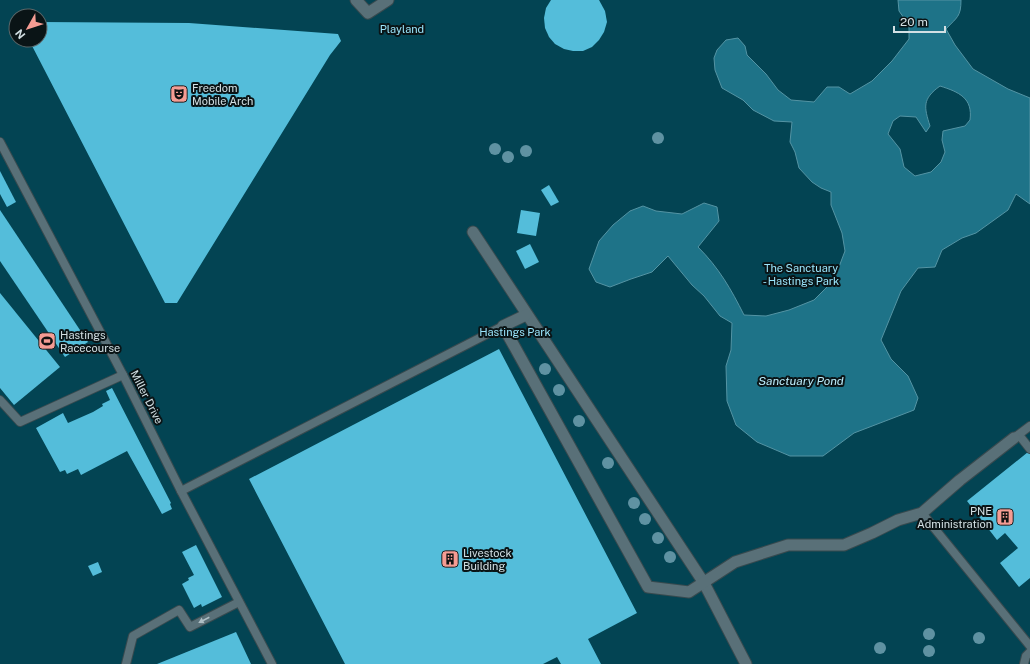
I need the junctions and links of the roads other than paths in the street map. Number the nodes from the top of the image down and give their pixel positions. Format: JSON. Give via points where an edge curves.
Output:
{"nodes":[{"id":1,"x":356,"y":0,"type":"edge"},
{"id":2,"x":388,"y":0,"type":"edge"},
{"id":3,"x":0,"y":142,"type":"edge"},
{"id":4,"x":473,"y":232,"type":"dead end"},
{"id":5,"x":526,"y":315,"type":"junction"},
{"id":6,"x":503,"y":326,"type":"junction"},
{"id":7,"x":123,"y":375,"type":"junction"},
{"id":8,"x":0,"y":400,"type":"edge"},
{"id":9,"x":1030,"y":426,"type":"edge"},
{"id":10,"x":1016,"y":437,"type":"junction"},
{"id":11,"x":1030,"y":449,"type":"edge"},
{"id":12,"x":181,"y":491,"type":"junction"},
{"id":13,"x":922,"y":513,"type":"junction"},
{"id":14,"x":704,"y":583,"type":"junction"},
{"id":15,"x":239,"y":602,"type":"junction"},
{"id":16,"x":1030,"y":646,"type":"edge"},
{"id":17,"x":1030,"y":652,"type":"edge"},
{"id":18,"x":126,"y":664,"type":"edge"},
{"id":19,"x":272,"y":664,"type":"edge"},
{"id":20,"x":746,"y":664,"type":"edge"},
{"id":21,"x":1024,"y":664,"type":"edge"}],
"edges":[{"from":1,"to":2,"type":"street","via":[[368,13]]},
{"from":3,"to":7,"type":"lane","name":"Miller Drive"},
{"from":4,"to":5,"type":"street"},
{"from":5,"to":6,"type":"street"},
{"from":5,"to":14,"type":"street"},
{"from":6,"to":12,"type":"lane"},
{"from":6,"to":14,"type":"street","via":[[648,588],[690,592]]},
{"from":7,"to":8,"type":"lane","via":[[20,422]]},
{"from":7,"to":12,"type":"lane","name":"Miller Drive"},
{"from":9,"to":10,"type":"lane"},
{"from":10,"to":11,"type":"lane"},
{"from":10,"to":13,"type":"street"},
{"from":12,"to":15,"type":"lane","name":"Miller Drive"},
{"from":13,"to":14,"type":"street","via":[[898,520],[844,545],[788,545],[735,562]]},
{"from":13,"to":16,"type":"lane"},
{"from":14,"to":20,"type":"street"},
{"from":15,"to":18,"type":"lane","one_way":true,"via":[[190,627],[179,610],[134,636]]},
{"from":15,"to":19,"type":"lane","name":"Miller Drive"},
{"from":17,"to":21,"type":"lane"}]}
